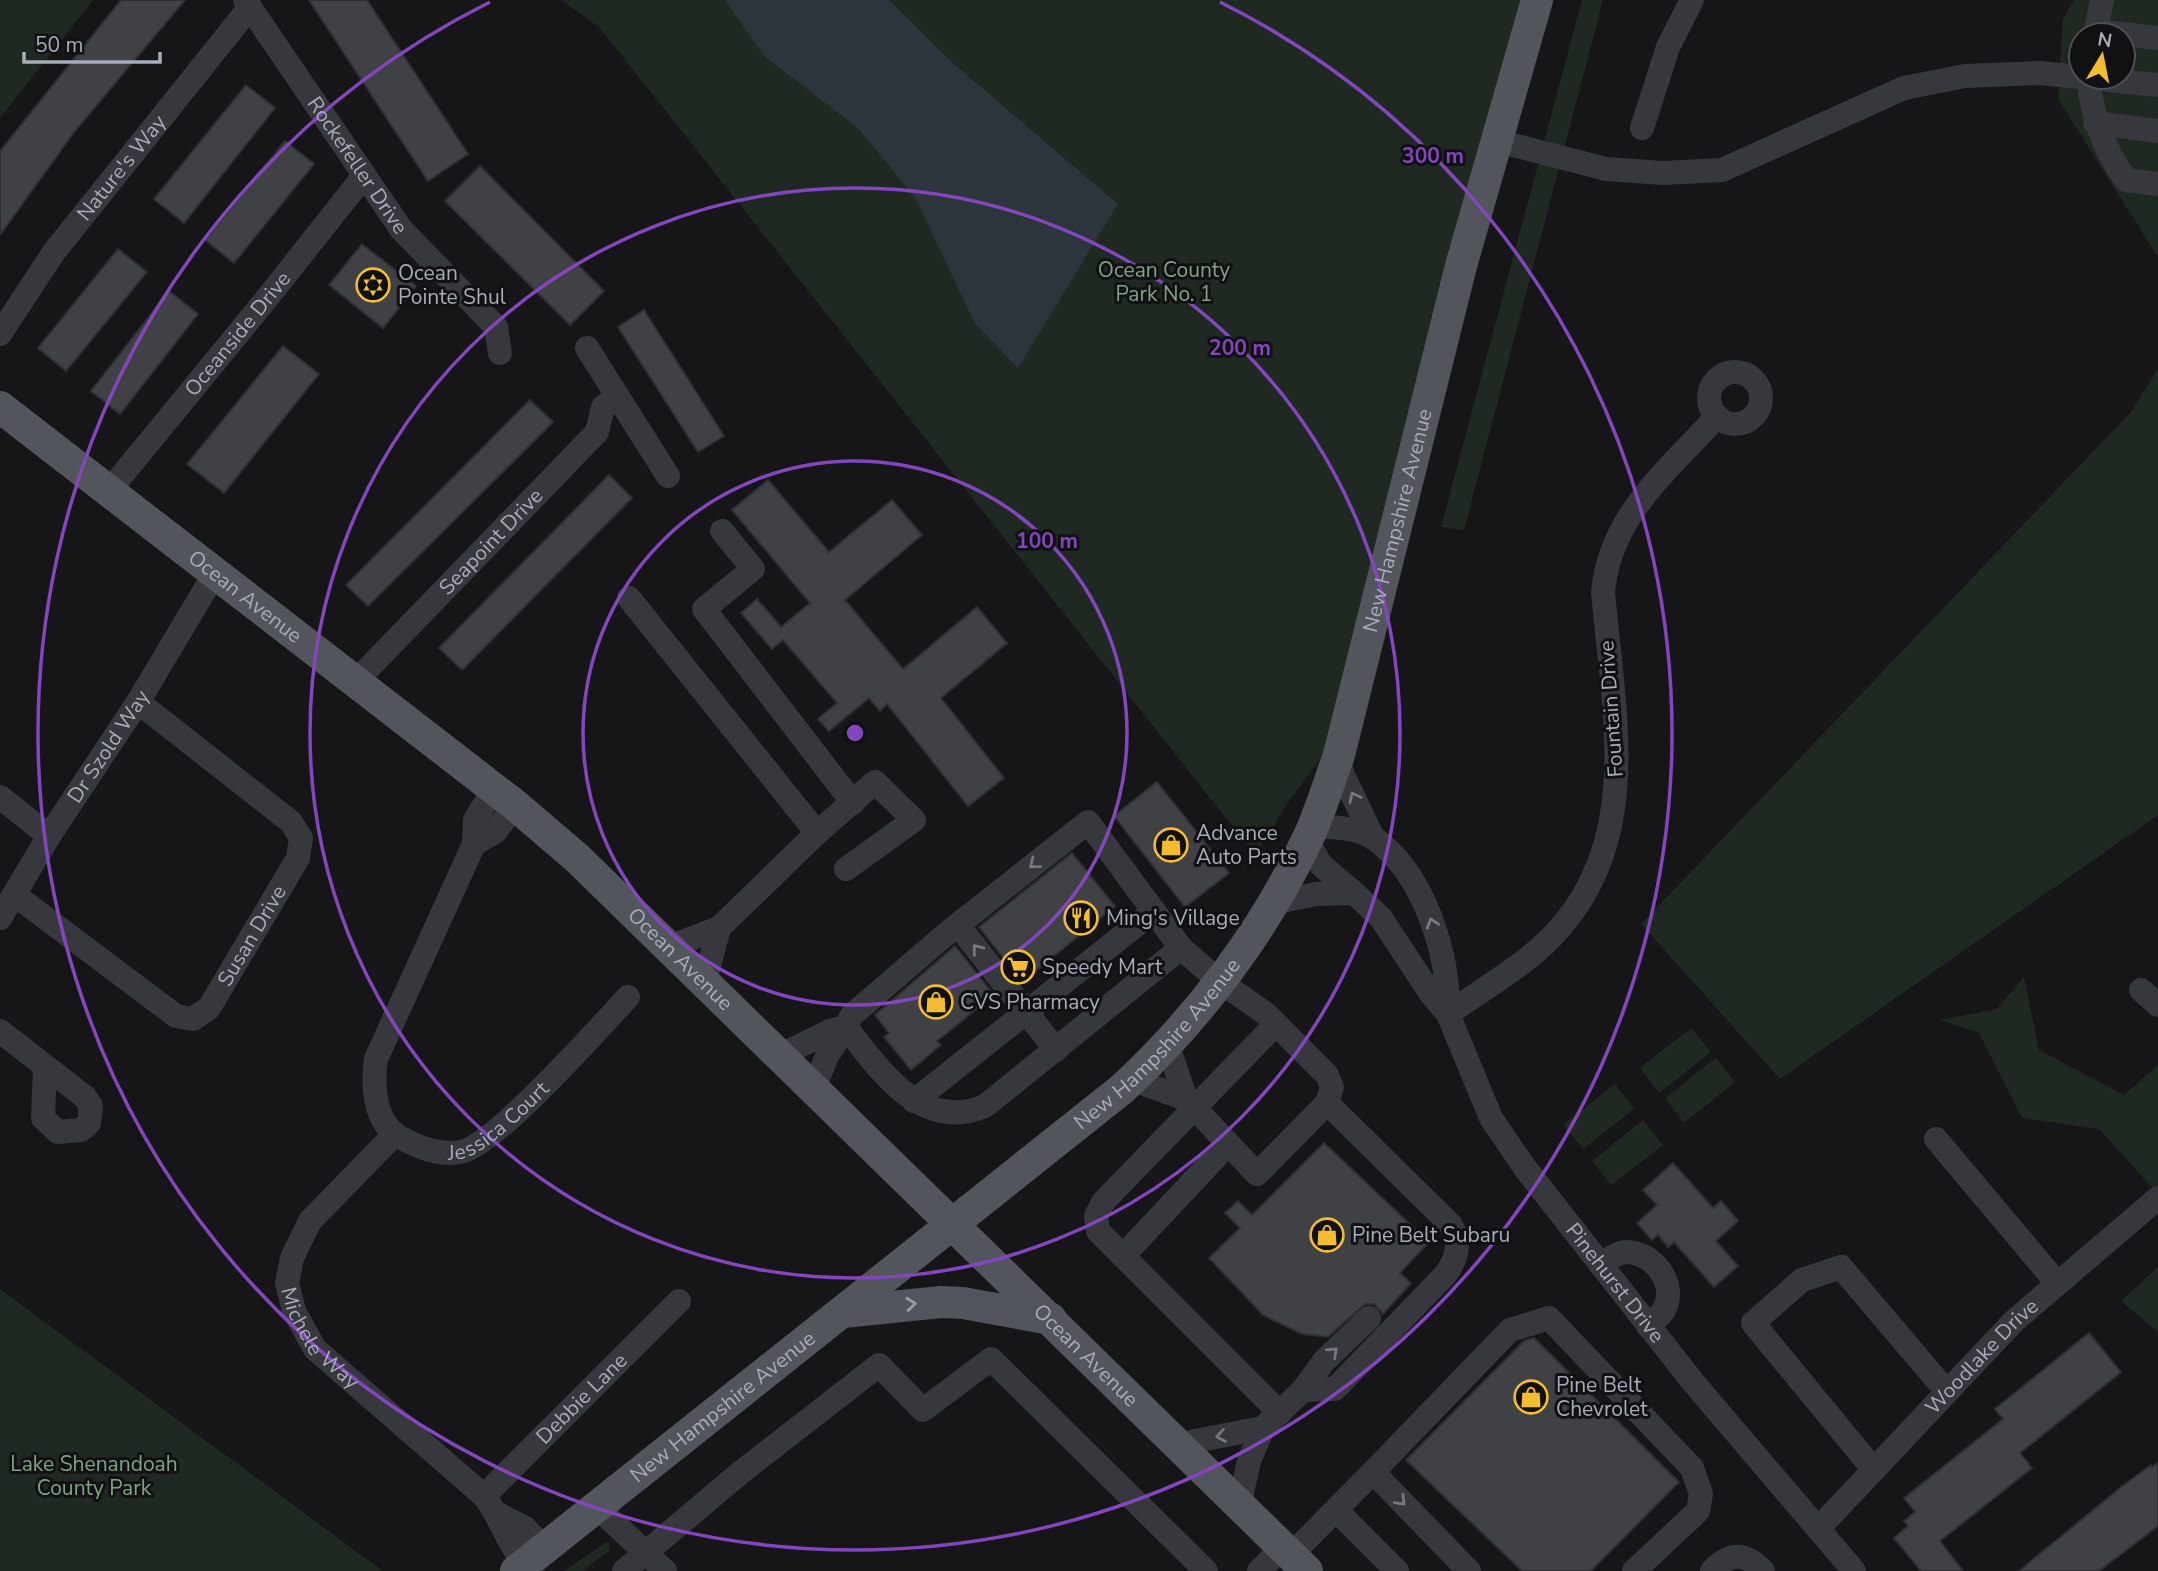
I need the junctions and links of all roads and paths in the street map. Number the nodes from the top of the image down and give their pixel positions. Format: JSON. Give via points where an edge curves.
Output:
{"nodes":[{"id":1,"x":1537,"y":0,"type":"edge"},
{"id":2,"x":1692,"y":0,"type":"edge"},
{"id":3,"x":2102,"y":0,"type":"edge"},
{"id":4,"x":248,"y":3,"type":"edge"},
{"id":5,"x":2098,"y":21,"type":"edge"},
{"id":6,"x":2137,"y":36,"type":"edge"},
{"id":7,"x":2158,"y":38,"type":"edge"},
{"id":8,"x":2067,"y":75,"type":"edge"},
{"id":9,"x":2137,"y":83,"type":"edge"},
{"id":10,"x":2158,"y":85,"type":"edge"},
{"id":11,"x":2089,"y":91,"type":"edge"},
{"id":12,"x":2095,"y":123,"type":"junction"},
{"id":13,"x":1642,"y":128,"type":"dead end"},
{"id":14,"x":2158,"y":131,"type":"edge"},
{"id":15,"x":1497,"y":141,"type":"junction"},
{"id":16,"x":363,"y":177,"type":"junction"},
{"id":17,"x":2158,"y":184,"type":"edge"},
{"id":18,"x":0,"y":334,"type":"edge"},
{"id":19,"x":587,"y":348,"type":"dead end"},
{"id":20,"x":500,"y":353,"type":"dead end"},
{"id":21,"x":617,"y":397,"type":"junction"},
{"id":22,"x":0,"y":407,"type":"edge"},
{"id":23,"x":1717,"y":416,"type":"dead end"},
{"id":24,"x":668,"y":476,"type":"dead end"},
{"id":25,"x":109,"y":491,"type":"junction"},
{"id":26,"x":722,"y":531,"type":"dead end"},
{"id":27,"x":215,"y":573,"type":"junction"},
{"id":28,"x":629,"y":598,"type":"dead end"},
{"id":29,"x":356,"y":681,"type":"junction"},
{"id":30,"x":138,"y":702,"type":"junction"},
{"id":31,"x":1339,"y":755,"type":"junction"},
{"id":32,"x":0,"y":797,"type":"edge"},
{"id":33,"x":505,"y":797,"type":"junction"},
{"id":34,"x":853,"y":803,"type":"junction"},
{"id":35,"x":817,"y":832,"type":"junction"},
{"id":36,"x":1310,"y":834,"type":"junction"},
{"id":37,"x":49,"y":836,"type":"junction"},
{"id":38,"x":1374,"y":838,"type":"junction"},
{"id":39,"x":846,"y":869,"type":"dead end"},
{"id":40,"x":1354,"y":894,"type":"junction"},
{"id":41,"x":15,"y":895,"type":"junction"},
{"id":42,"x":1273,"y":903,"type":"junction"},
{"id":43,"x":1154,"y":911,"type":"junction"},
{"id":44,"x":0,"y":918,"type":"edge"},
{"id":45,"x":958,"y":925,"type":"junction"},
{"id":46,"x":719,"y":928,"type":"junction"},
{"id":47,"x":669,"y":947,"type":"junction"},
{"id":48,"x":1181,"y":948,"type":"junction"},
{"id":49,"x":1444,"y":963,"type":"junction"},
{"id":50,"x":1418,"y":975,"type":"junction"},
{"id":51,"x":705,"y":981,"type":"junction"},
{"id":52,"x":1219,"y":981,"type":"junction"},
{"id":53,"x":628,"y":998,"type":"dead end"},
{"id":54,"x":1026,"y":1012,"type":"junction"},
{"id":55,"x":1448,"y":1014,"type":"junction"},
{"id":56,"x":1276,"y":1024,"type":"junction"},
{"id":57,"x":846,"y":1027,"type":"junction"},
{"id":58,"x":0,"y":1031,"type":"edge"},
{"id":59,"x":1167,"y":1043,"type":"junction"},
{"id":60,"x":1056,"y":1050,"type":"junction"},
{"id":61,"x":781,"y":1055,"type":"junction"},
{"id":62,"x":45,"y":1067,"type":"dead end"},
{"id":63,"x":1133,"y":1080,"type":"junction"},
{"id":64,"x":814,"y":1088,"type":"junction"},
{"id":65,"x":914,"y":1101,"type":"junction"},
{"id":66,"x":1189,"y":1103,"type":"junction"},
{"id":67,"x":1326,"y":1103,"type":"junction"},
{"id":68,"x":395,"y":1134,"type":"junction"},
{"id":69,"x":1936,"y":1139,"type":"dead end"},
{"id":70,"x":1228,"y":1144,"type":"junction"},
{"id":71,"x":2158,"y":1198,"type":"edge"},
{"id":72,"x":953,"y":1223,"type":"junction"},
{"id":73,"x":1123,"y":1256,"type":"junction"},
{"id":74,"x":1600,"y":1264,"type":"junction"},
{"id":75,"x":2057,"y":1283,"type":"junction"},
{"id":76,"x":679,"y":1301,"type":"dead end"},
{"id":77,"x":843,"y":1312,"type":"junction"},
{"id":78,"x":1369,"y":1318,"type":"dead end"},
{"id":79,"x":1051,"y":1319,"type":"junction"},
{"id":80,"x":1648,"y":1326,"type":"junction"},
{"id":81,"x":1303,"y":1390,"type":"junction"},
{"id":82,"x":1947,"y":1392,"type":"junction"},
{"id":83,"x":1271,"y":1420,"type":"junction"},
{"id":84,"x":1179,"y":1444,"type":"junction"},
{"id":85,"x":1874,"y":1470,"type":"junction"},
{"id":86,"x":1373,"y":1472,"type":"junction"},
{"id":87,"x":1240,"y":1502,"type":"junction"},
{"id":88,"x":491,"y":1505,"type":"junction"},
{"id":89,"x":597,"y":1507,"type":"junction"},
{"id":90,"x":1337,"y":1511,"type":"junction"},
{"id":91,"x":1818,"y":1529,"type":"junction"},
{"id":92,"x":646,"y":1553,"type":"junction"},
{"id":93,"x":1294,"y":1558,"type":"edge"},
{"id":94,"x":528,"y":1561,"type":"edge"},
{"id":95,"x":624,"y":1571,"type":"edge"},
{"id":96,"x":665,"y":1571,"type":"edge"},
{"id":97,"x":1206,"y":1571,"type":"edge"},
{"id":98,"x":1259,"y":1571,"type":"edge"},
{"id":99,"x":1397,"y":1571,"type":"edge"},
{"id":100,"x":1469,"y":1571,"type":"edge"},
{"id":101,"x":1634,"y":1571,"type":"edge"},
{"id":102,"x":1712,"y":1571,"type":"edge"},
{"id":103,"x":1763,"y":1571,"type":"edge"},
{"id":104,"x":1854,"y":1571,"type":"edge"}],
"edges":[{"from":1,"to":15,"type":"main road","name":"New Hampshire Avenue"},
{"from":2,"to":13,"type":"street","via":[[1668,47]]},
{"from":3,"to":5,"type":"street"},
{"from":4,"to":16,"type":"street","name":"Rockefeller Drive"},
{"from":4,"to":18,"type":"street","name":"Nature's Way","via":[[54,252]]},
{"from":6,"to":7,"type":"street"},
{"from":8,"to":15,"type":"street","via":[[1965,76],[1904,88],[1722,170],[1663,173],[1606,169]]},
{"from":9,"to":10,"type":"street"},
{"from":11,"to":12,"type":"street"},
{"from":12,"to":14,"type":"street"},
{"from":12,"to":17,"type":"street","via":[[2111,160],[2126,180]]},
{"from":15,"to":31,"type":"main road","name":"New Hampshire Avenue"},
{"from":16,"to":20,"type":"street","name":"Rockefeller Drive","via":[[401,229],[496,327]]},
{"from":16,"to":25,"type":"street","name":"Oceanside Drive"},
{"from":19,"to":21,"type":"street"},
{"from":21,"to":24,"type":"street"},
{"from":21,"to":29,"type":"street","name":"Seapoint Drive","via":[[603,407],[597,432]]},
{"from":22,"to":25,"type":"main road","name":"Ocean Avenue"},
{"from":23,"to":55,"type":"street","name":"Fountain Drive","via":[[1626,517],[1605,566],[1603,592],[1617,764],[1615,801],[1595,878],[1539,949]]},
{"from":25,"to":27,"type":"main road","name":"Ocean Avenue"},
{"from":26,"to":34,"type":"street","via":[[753,569],[704,609]]},
{"from":27,"to":29,"type":"main road","name":"Ocean Avenue"},
{"from":27,"to":30,"type":"street","name":"Dr Szold Way"},
{"from":28,"to":35,"type":"street"},
{"from":29,"to":33,"type":"main road","name":"Ocean Avenue"},
{"from":30,"to":37,"type":"street","name":"Dr Szold Way"},
{"from":30,"to":41,"type":"street","name":"Susan Drive","via":[[291,822],[301,838],[298,858],[209,1008],[193,1019],[176,1016]]},
{"from":31,"to":36,"type":"main road","name":"New Hampshire Avenue"},
{"from":38,"to":31,"type":"street","name":"Pinehurst Drive","one_way":true,"via":[[1342,773]]},
{"from":32,"to":37,"type":"street"},
{"from":33,"to":47,"type":"main road","name":"Ocean Avenue","via":[[577,858]]},
{"from":33,"to":68,"type":"street","via":[[475,820],[474,844],[376,1059],[374,1090]]},
{"from":34,"to":35,"type":"street"},
{"from":34,"to":39,"type":"street","via":[[875,782],[914,820]]},
{"from":35,"to":46,"type":"street"},
{"from":36,"to":38,"type":"street","name":"Pinehurst Drive","via":[[1338,825]]},
{"from":36,"to":40,"type":"street","name":"Pinehurst Drive","via":[[1321,865]]},
{"from":36,"to":42,"type":"main road","name":"New Hampshire Avenue"},
{"from":37,"to":41,"type":"street","name":"Dr Szold Way"},
{"from":49,"to":38,"type":"street","name":"Pinehurst Drive","one_way":true,"via":[[1427,906],[1399,864]]},
{"from":40,"to":42,"type":"street","via":[[1316,894]]},
{"from":40,"to":50,"type":"street","name":"Pinehurst Drive","via":[[1381,918]]},
{"from":41,"to":44,"type":"street","name":"Dr Szold Way"},
{"from":42,"to":52,"type":"main road","name":"New Hampshire Avenue"},
{"from":43,"to":45,"type":"street","one_way":true,"via":[[1088,822]]},
{"from":43,"to":48,"type":"street"},
{"from":43,"to":54,"type":"street"},
{"from":54,"to":45,"type":"street","one_way":true},
{"from":45,"to":57,"type":"street","via":[[852,1015]]},
{"from":46,"to":47,"type":"street"},
{"from":46,"to":51,"type":"street"},
{"from":47,"to":51,"type":"main road","name":"Ocean Avenue"},
{"from":48,"to":52,"type":"street"},
{"from":48,"to":60,"type":"street"},
{"from":49,"to":50,"type":"street"},
{"from":49,"to":55,"type":"street","name":"Pinehurst Drive"},
{"from":50,"to":55,"type":"street","name":"Pinehurst Drive"},
{"from":51,"to":61,"type":"main road","name":"Ocean Avenue"},
{"from":52,"to":56,"type":"street"},
{"from":52,"to":59,"type":"main road","name":"New Hampshire Avenue"},
{"from":53,"to":68,"type":"street","name":"Jessica Court","via":[[480,1145],[461,1152],[430,1150]]},
{"from":54,"to":60,"type":"street"},
{"from":54,"to":65,"type":"street"},
{"from":55,"to":74,"type":"street","name":"Pinehurst Drive","via":[[1491,1118]]},
{"from":56,"to":66,"type":"street"},
{"from":56,"to":67,"type":"street","via":[[1331,1080]]},
{"from":57,"to":61,"type":"street"},
{"from":57,"to":64,"type":"street"},
{"from":57,"to":65,"type":"street","via":[[887,1080]]},
{"from":58,"to":62,"type":"street"},
{"from":59,"to":63,"type":"main road","name":"New Hampshire Avenue"},
{"from":59,"to":66,"type":"street"},
{"from":60,"to":65,"type":"street","via":[[975,1110],[947,1110]]},
{"from":61,"to":64,"type":"main road","name":"Ocean Avenue"},
{"from":63,"to":66,"type":"street"},
{"from":63,"to":72,"type":"main road","name":"New Hampshire Avenue"},
{"from":64,"to":72,"type":"main road","name":"Ocean Avenue"},
{"from":66,"to":70,"type":"street"},
{"from":66,"to":73,"type":"street","via":[[1097,1211],[1098,1231]]},
{"from":67,"to":70,"type":"street","via":[[1257,1174]]},
{"from":67,"to":81,"type":"street","via":[[1450,1224],[1457,1247],[1445,1275],[1335,1389]]},
{"from":68,"to":88,"type":"street","name":"Michele Way","via":[[310,1222],[292,1258],[287,1283],[294,1311],[315,1349]]},
{"from":69,"to":75,"type":"street"},
{"from":70,"to":73,"type":"street"},
{"from":71,"to":75,"type":"street","name":"Woodlake Drive"},
{"from":72,"to":77,"type":"main road","name":"New Hampshire Avenue"},
{"from":72,"to":79,"type":"main road","name":"Ocean Avenue"},
{"from":73,"to":83,"type":"street"},
{"from":74,"to":80,"type":"street","name":"Pinehurst Drive"},
{"from":74,"to":80,"type":"street","via":[[1622,1252],[1637,1254],[1665,1277],[1667,1300]]},
{"from":75,"to":82,"type":"street","name":"Woodlake Drive"},
{"from":76,"to":88,"type":"street","name":"Debbie Lane"},
{"from":77,"to":79,"type":"main road","one_way":true,"via":[[963,1303]]},
{"from":77,"to":89,"type":"main road","name":"New Hampshire Avenue"},
{"from":81,"to":78,"type":"street","one_way":true,"via":[[1324,1361]]},
{"from":79,"to":84,"type":"main road","name":"Ocean Avenue"},
{"from":80,"to":91,"type":"street","name":"Pinehurst Drive"},
{"from":81,"to":83,"type":"street"},
{"from":82,"to":85,"type":"street","name":"Woodlake Drive"},
{"from":82,"to":85,"type":"street","via":[[1841,1267],[1802,1280],[1753,1323]]},
{"from":83,"to":84,"type":"street","one_way":true},
{"from":83,"to":87,"type":"street","via":[[1249,1461]]},
{"from":84,"to":87,"type":"main road","name":"Ocean Avenue"},
{"from":85,"to":91,"type":"street","name":"Woodlake Drive"},
{"from":86,"to":90,"type":"street"},
{"from":86,"to":100,"type":"street","one_way":true},
{"from":86,"to":101,"type":"street","via":[[1510,1330],[1549,1318],[1692,1468],[1701,1494],[1698,1511]]},
{"from":87,"to":93,"type":"main road","name":"Ocean Avenue"},
{"from":88,"to":94,"type":"street","name":"Michele Way","via":[[508,1543]]},
{"from":89,"to":92,"type":"street"},
{"from":89,"to":94,"type":"main road","name":"New Hampshire Avenue"},
{"from":90,"to":93,"type":"street"},
{"from":90,"to":99,"type":"street"},
{"from":91,"to":104,"type":"street","name":"Pinehurst Drive"},
{"from":92,"to":95,"type":"street"},
{"from":92,"to":96,"type":"street"},
{"from":92,"to":97,"type":"street","via":[[740,1473],[879,1366],[923,1410],[991,1359]]},
{"from":93,"to":98,"type":"street"},
{"from":102,"to":103,"type":"street","via":[[1732,1556],[1744,1556]]}]}
